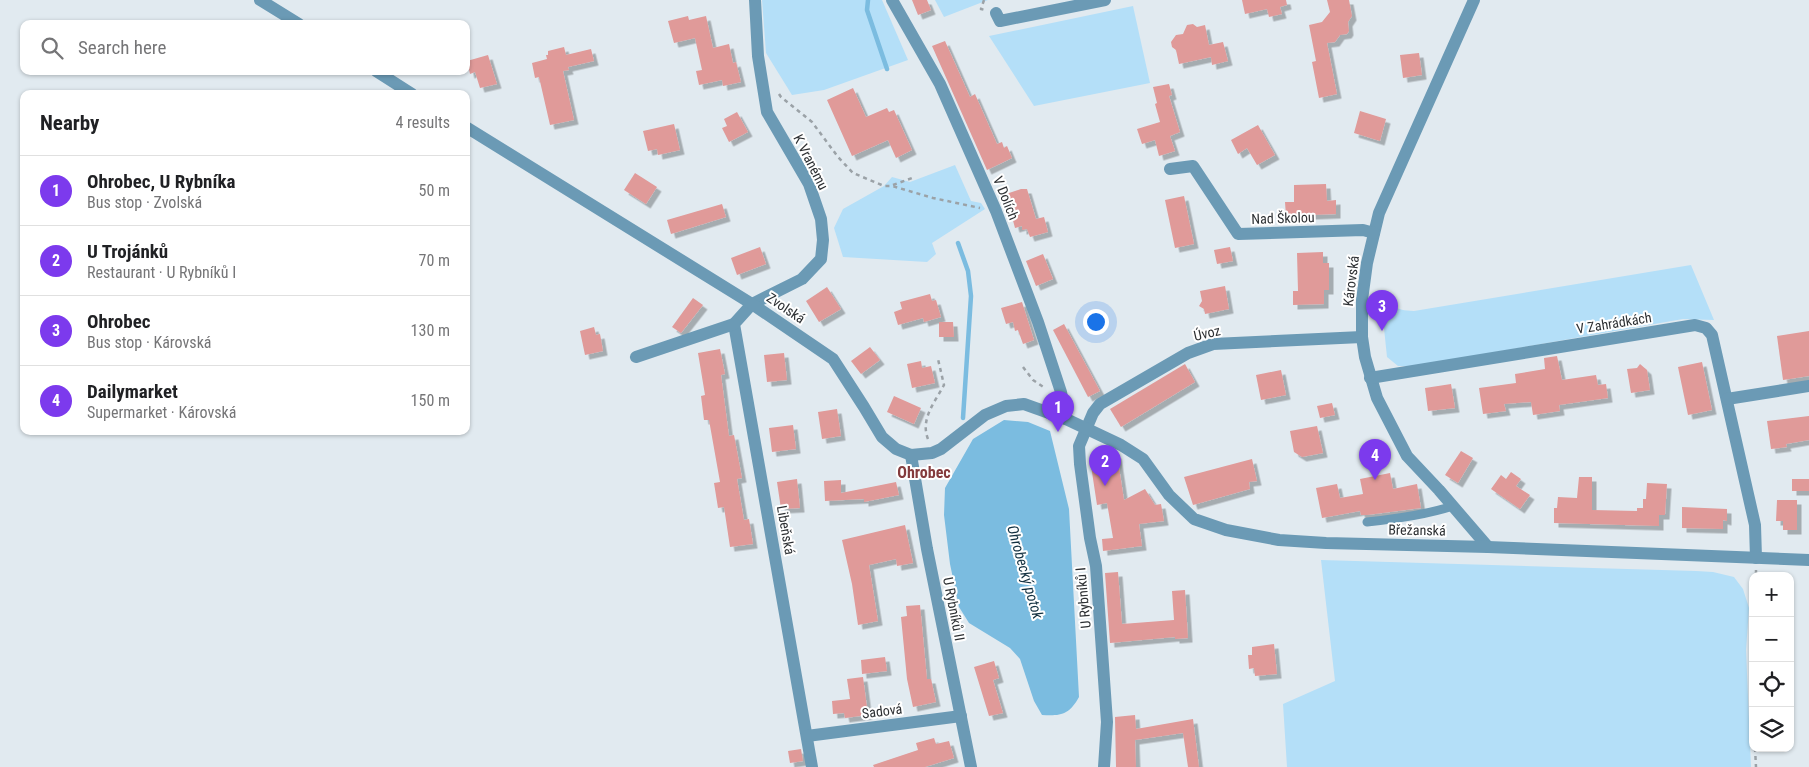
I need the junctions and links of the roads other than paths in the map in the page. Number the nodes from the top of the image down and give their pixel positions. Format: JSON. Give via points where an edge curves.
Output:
{"nodes":[{"id":1,"x":260,"y":0,"type":"edge"},
{"id":2,"x":755,"y":0,"type":"edge"},
{"id":3,"x":892,"y":0,"type":"edge"},
{"id":4,"x":1104,"y":0,"type":"edge"},
{"id":5,"x":1474,"y":0,"type":"edge"},
{"id":6,"x":996,"y":13,"type":"dead end"},
{"id":7,"x":292,"y":20,"type":"edge"},
{"id":8,"x":382,"y":75,"type":"edge"},
{"id":9,"x":406,"y":90,"type":"edge"},
{"id":10,"x":470,"y":130,"type":"edge"},
{"id":11,"x":1170,"y":169,"type":"dead end"},
{"id":12,"x":1374,"y":233,"type":"junction"},
{"id":13,"x":752,"y":304,"type":"junction"},
{"id":14,"x":734,"y":324,"type":"junction"},
{"id":15,"x":1362,"y":337,"type":"junction"},
{"id":16,"x":636,"y":357,"type":"dead end"},
{"id":17,"x":1370,"y":378,"type":"junction"},
{"id":18,"x":1809,"y":386,"type":"edge"},
{"id":19,"x":1727,"y":399,"type":"junction"},
{"id":20,"x":1066,"y":419,"type":"junction"},
{"id":21,"x":1086,"y":428,"type":"junction"},
{"id":22,"x":911,"y":456,"type":"junction"},
{"id":23,"x":1453,"y":506,"type":"junction"},
{"id":24,"x":1367,"y":522,"type":"dead end"},
{"id":25,"x":1488,"y":547,"type":"junction"},
{"id":26,"x":1756,"y":558,"type":"junction"},
{"id":27,"x":1809,"y":560,"type":"edge"},
{"id":28,"x":961,"y":716,"type":"junction"},
{"id":29,"x":807,"y":736,"type":"junction"},
{"id":30,"x":812,"y":767,"type":"edge"},
{"id":31,"x":972,"y":767,"type":"edge"},
{"id":32,"x":1104,"y":767,"type":"edge"}],
"edges":[{"from":1,"to":7,"type":"street"},
{"from":2,"to":13,"type":"street","name":"K Vranému","via":[[758,56],[767,112],[809,184],[823,240],[821,259],[802,280]]},
{"from":3,"to":20,"type":"street","name":"V Dolích","via":[[940,84],[996,211],[1038,322],[1061,392]]},
{"from":4,"to":6,"type":"street","via":[[1000,21]]},
{"from":5,"to":12,"type":"street","name":"Károvská","via":[[1379,213]]},
{"from":8,"to":9,"type":"street"},
{"from":10,"to":13,"type":"street","name":"Zvolská"},
{"from":11,"to":12,"type":"street","name":"Nad Školou","via":[[1193,166],[1238,234],[1363,230]]},
{"from":12,"to":15,"type":"street","name":"Károvská","via":[[1362,300]]},
{"from":13,"to":14,"type":"street"},
{"from":13,"to":22,"type":"street","name":"Zvolská","via":[[833,359],[882,437]]},
{"from":14,"to":16,"type":"street"},
{"from":14,"to":29,"type":"street","name":"Libeňská"},
{"from":15,"to":17,"type":"street","name":"Károvská"},
{"from":15,"to":21,"type":"street","name":"Úvoz","via":[[1213,344],[1188,353],[1100,404]]},
{"from":17,"to":19,"type":"street","name":"V Zahrádkách","via":[[1695,325],[1706,328],[1712,336]]},
{"from":17,"to":23,"type":"street","name":"Károvská","via":[[1407,456]]},
{"from":18,"to":19,"type":"street"},
{"from":19,"to":26,"type":"street","name":"V Zahrádkách","via":[[1755,525]]},
{"from":20,"to":21,"type":"street","name":"Břežanská"},
{"from":20,"to":22,"type":"street","via":[[1024,404],[1006,406],[985,415],[941,449]]},
{"from":21,"to":25,"type":"street","name":"Břežanská","via":[[1143,459],[1169,495],[1194,519],[1226,530],[1279,540]]},
{"from":21,"to":32,"type":"street","name":"U Rybníků I","via":[[1079,446],[1096,566],[1107,722]]},
{"from":22,"to":28,"type":"street","name":"U Rybníků II"},
{"from":23,"to":24,"type":"lane"},
{"from":23,"to":25,"type":"street","name":"Károvská"},
{"from":25,"to":26,"type":"street","name":"Břežanská"},
{"from":26,"to":27,"type":"street","name":"Břežanská"},
{"from":28,"to":29,"type":"street","name":"Sadová"},
{"from":28,"to":31,"type":"street","name":"U Rybníků II"},
{"from":29,"to":30,"type":"street","name":"Libeňská"}]}
